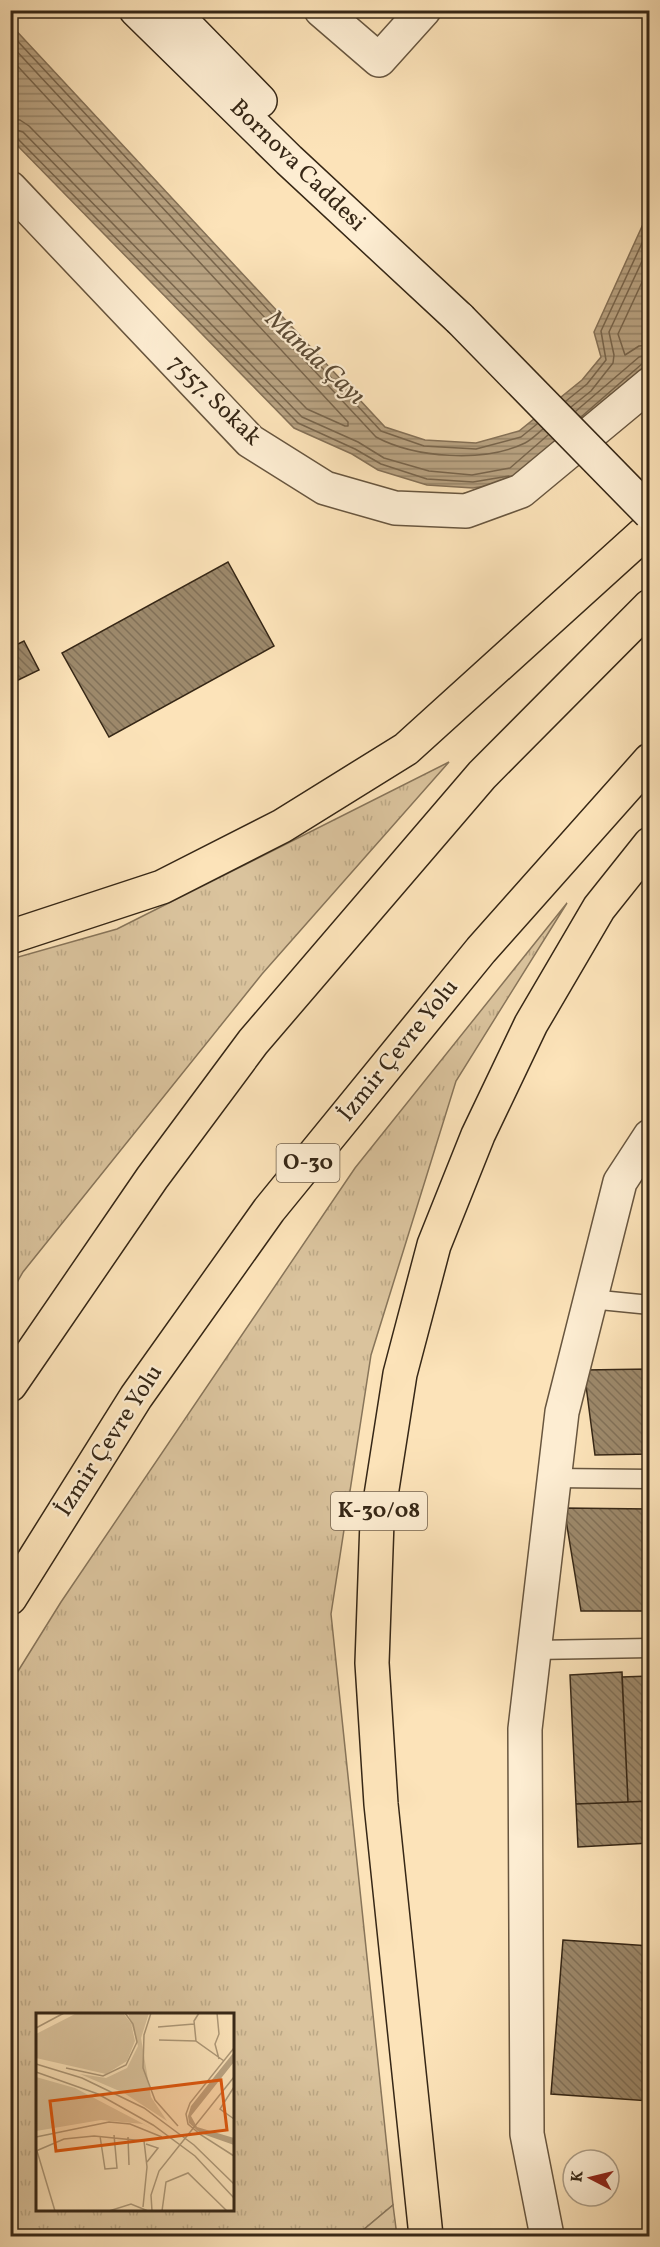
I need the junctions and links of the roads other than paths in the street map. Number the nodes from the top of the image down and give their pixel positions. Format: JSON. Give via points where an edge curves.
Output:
{"nodes":[{"id":1,"x":136,"y":10,"type":"edge"},
{"id":2,"x":171,"y":10,"type":"edge"},
{"id":3,"x":321,"y":10,"type":"edge"},
{"id":4,"x":424,"y":10,"type":"edge"},
{"id":5,"x":10,"y":188,"type":"edge"},
{"id":6,"x":460,"y":319,"type":"junction"},
{"id":7,"x":650,"y":384,"type":"edge"},
{"id":8,"x":650,"y":513,"type":"edge"},
{"id":9,"x":650,"y":528,"type":"edge"},
{"id":10,"x":650,"y":606,"type":"edge"},
{"id":11,"x":650,"y":760,"type":"edge"},
{"id":12,"x":650,"y":844,"type":"edge"},
{"id":13,"x":10,"y":937,"type":"edge"},
{"id":14,"x":650,"y":1137,"type":"edge"},
{"id":15,"x":591,"y":1299,"type":"junction"},
{"id":16,"x":650,"y":1305,"type":"edge"},
{"id":17,"x":10,"y":1385,"type":"edge"},
{"id":18,"x":554,"y":1478,"type":"junction"},
{"id":19,"x":650,"y":1479,"type":"edge"},
{"id":20,"x":10,"y":1598,"type":"edge"},
{"id":21,"x":650,"y":1648,"type":"edge"},
{"id":22,"x":534,"y":1650,"type":"junction"},
{"id":23,"x":426,"y":2236,"type":"edge"},
{"id":24,"x":547,"y":2236,"type":"edge"}],
"edges":[{"from":1,"to":6,"type":"street","name":"Bornova Caddesi"},
{"from":2,"to":6,"type":"street","name":"Bornova Caddesi"},
{"from":3,"to":4,"type":"street","via":[[379,60]]},
{"from":5,"to":7,"type":"street","name":"7557. Sokak","via":[[250,441],[325,488],[395,508],[466,511],[521,491]]},
{"from":6,"to":8,"type":"street","name":"Bornova Caddesi","bridge":true},
{"from":9,"to":13,"type":"highway","via":[[406,749],[282,826],[162,887]]},
{"from":10,"to":17,"type":"highway","via":[[482,776],[253,1042],[152,1178]]},
{"from":11,"to":20,"type":"highway","name":"İzmir Çevre Yolu","number":"O-30","via":[[481,950],[269,1210],[136,1397]]},
{"from":12,"to":23,"type":"highway","number":"K-30/08","via":[[599,908],[531,1024],[483,1125],[434,1245],[400,1374],[377,1521],[372,1663],[381,1804]]},
{"from":14,"to":15,"type":"street","via":[[620,1182]]},
{"from":15,"to":16,"type":"lane"},
{"from":15,"to":18,"type":"street","via":[[562,1412]]},
{"from":18,"to":19,"type":"lane"},
{"from":18,"to":22,"type":"street"},
{"from":21,"to":22,"type":"lane"},
{"from":22,"to":24,"type":"street","via":[[525,1729],[527,2134]]}]}
